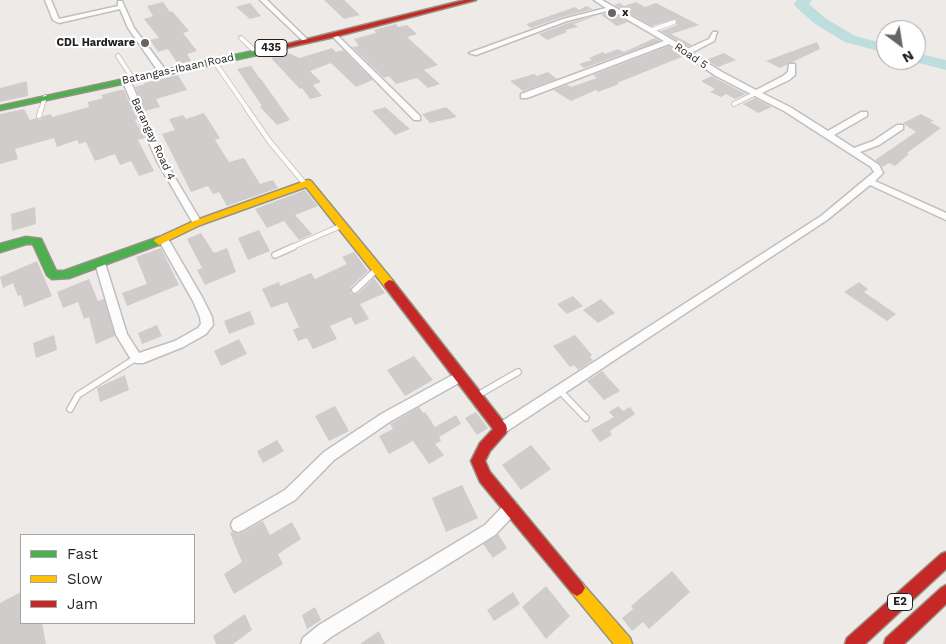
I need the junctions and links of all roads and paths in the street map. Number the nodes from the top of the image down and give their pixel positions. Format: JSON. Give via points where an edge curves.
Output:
{"nodes":[{"id":1,"x":48,"y":0,"type":"edge"},
{"id":2,"x":263,"y":0,"type":"edge"},
{"id":3,"x":473,"y":0,"type":"edge"},
{"id":4,"x":597,"y":0,"type":"edge"},
{"id":5,"x":120,"y":4,"type":"edge"},
{"id":6,"x":612,"y":8,"type":"junction"},
{"id":7,"x":674,"y":22,"type":"dead end"},
{"id":8,"x":652,"y":30,"type":"junction"},
{"id":9,"x":714,"y":33,"type":"dead end"},
{"id":10,"x":334,"y":34,"type":"junction"},
{"id":11,"x":240,"y":38,"type":"dead end"},
{"id":12,"x":305,"y":40,"type":"junction"},
{"id":13,"x":670,"y":41,"type":"junction"},
{"id":14,"x":256,"y":52,"type":"junction"},
{"id":15,"x":685,"y":52,"type":"junction"},
{"id":16,"x":473,"y":53,"type":"dead end"},
{"id":17,"x":118,"y":56,"type":"dead end"},
{"id":18,"x":214,"y":61,"type":"junction"},
{"id":19,"x":792,"y":66,"type":"dead end"},
{"id":20,"x":163,"y":72,"type":"junction"},
{"id":21,"x":130,"y":80,"type":"junction"},
{"id":22,"x":756,"y":93,"type":"junction"},
{"id":23,"x":524,"y":96,"type":"dead end"},
{"id":24,"x":46,"y":97,"type":"junction"},
{"id":25,"x":734,"y":104,"type":"dead end"},
{"id":26,"x":0,"y":108,"type":"edge"},
{"id":27,"x":864,"y":114,"type":"dead end"},
{"id":28,"x":38,"y":116,"type":"dead end"},
{"id":29,"x":417,"y":118,"type":"dead end"},
{"id":30,"x":900,"y":127,"type":"dead end"},
{"id":31,"x":828,"y":135,"type":"junction"},
{"id":32,"x":854,"y":151,"type":"junction"},
{"id":33,"x":870,"y":182,"type":"junction"},
{"id":34,"x":305,"y":184,"type":"junction"},
{"id":35,"x":946,"y":217,"type":"edge"},
{"id":36,"x":197,"y":223,"type":"junction"},
{"id":37,"x":343,"y":225,"type":"junction"},
{"id":38,"x":163,"y":239,"type":"junction"},
{"id":39,"x":0,"y":248,"type":"edge"},
{"id":40,"x":275,"y":255,"type":"dead end"},
{"id":41,"x":100,"y":263,"type":"junction"},
{"id":42,"x":377,"y":269,"type":"junction"},
{"id":43,"x":355,"y":290,"type":"dead end"},
{"id":44,"x":136,"y":358,"type":"junction"},
{"id":45,"x":518,"y":372,"type":"dead end"},
{"id":46,"x":460,"y":376,"type":"junction"},
{"id":47,"x":560,"y":391,"type":"junction"},
{"id":48,"x":476,"y":396,"type":"junction"},
{"id":49,"x":70,"y":409,"type":"dead end"},
{"id":50,"x":586,"y":418,"type":"dead end"},
{"id":51,"x":501,"y":429,"type":"junction"},
{"id":52,"x":511,"y":508,"type":"junction"},
{"id":53,"x":238,"y":525,"type":"dead end"},
{"id":54,"x":946,"y":559,"type":"edge"},
{"id":55,"x":946,"y":593,"type":"edge"},
{"id":56,"x":309,"y":644,"type":"edge"},
{"id":57,"x":624,"y":644,"type":"edge"},
{"id":58,"x":853,"y":644,"type":"edge"},
{"id":59,"x":892,"y":644,"type":"edge"}],
"edges":[{"from":1,"to":5,"type":"street","via":[[59,21]]},
{"from":2,"to":12,"type":"street"},
{"from":3,"to":10,"type":"main road","name":"Batangas-Ibaan Road","number":"435"},
{"from":4,"to":6,"type":"street","name":"Road 5"},
{"from":5,"to":20,"type":"street","via":[[131,28]]},
{"from":6,"to":8,"type":"street","name":"Road 5"},
{"from":6,"to":16,"type":"street","via":[[565,20]]},
{"from":7,"to":8,"type":"lane"},
{"from":8,"to":13,"type":"street","name":"Road 5"},
{"from":9,"to":15,"type":"street","via":[[712,40]]},
{"from":10,"to":12,"type":"main road","name":"Batangas-Ibaan Road","number":"435"},
{"from":10,"to":29,"type":"street"},
{"from":11,"to":14,"type":"lane"},
{"from":12,"to":14,"type":"main road","name":"Batangas-Ibaan Road","number":"435"},
{"from":13,"to":15,"type":"street","name":"Road 5"},
{"from":13,"to":23,"type":"street"},
{"from":14,"to":18,"type":"main road","name":"Batangas-Ibaan Road","number":"435"},
{"from":15,"to":22,"type":"street","name":"Road 5"},
{"from":17,"to":21,"type":"lane"},
{"from":18,"to":20,"type":"main road","name":"Batangas-Ibaan Road","number":"435"},
{"from":18,"to":34,"type":"lane","via":[[270,142]]},
{"from":19,"to":22,"type":"street","via":[[792,74]]},
{"from":20,"to":21,"type":"main road","name":"Batangas-Ibaan Road","number":"435"},
{"from":21,"to":24,"type":"main road","name":"Batangas-Ibaan Road","number":"435"},
{"from":21,"to":36,"type":"street","name":"Barangay Road 4","via":[[161,161]]},
{"from":22,"to":25,"type":"lane"},
{"from":22,"to":31,"type":"street","name":"Road 5"},
{"from":24,"to":26,"type":"main road","name":"Batangas-Ibaan Road","number":"435"},
{"from":24,"to":28,"type":"lane"},
{"from":27,"to":31,"type":"street"},
{"from":30,"to":32,"type":"street","via":[[876,143]]},
{"from":31,"to":32,"type":"street","name":"Road 5"},
{"from":32,"to":33,"type":"street","name":"Road 5","via":[[879,169]]},
{"from":33,"to":35,"type":"street"},
{"from":33,"to":47,"type":"street","via":[[824,218]]},
{"from":34,"to":36,"type":"main road"},
{"from":34,"to":37,"type":"main road","via":[[312,186]]},
{"from":36,"to":38,"type":"main road"},
{"from":37,"to":40,"type":"lane"},
{"from":37,"to":42,"type":"main road"},
{"from":38,"to":41,"type":"main road"},
{"from":38,"to":44,"type":"street","via":[[198,300],[207,325],[179,344]]},
{"from":39,"to":41,"type":"main road","via":[[26,240],[37,241],[52,275],[65,275]]},
{"from":41,"to":44,"type":"street","via":[[122,335]]},
{"from":42,"to":43,"type":"lane"},
{"from":42,"to":46,"type":"main road"},
{"from":44,"to":49,"type":"lane","via":[[78,395]]},
{"from":45,"to":48,"type":"lane"},
{"from":46,"to":48,"type":"main road"},
{"from":46,"to":53,"type":"street","via":[[388,417],[329,456],[290,494]]},
{"from":47,"to":50,"type":"lane"},
{"from":47,"to":51,"type":"street"},
{"from":48,"to":51,"type":"main road"},
{"from":51,"to":52,"type":"main road","via":[[478,461],[485,477]]},
{"from":52,"to":56,"type":"street","via":[[490,530]]},
{"from":52,"to":57,"type":"main road"},
{"from":54,"to":58,"type":"main road","number":"E2"},
{"from":55,"to":59,"type":"main road","number":"E2"}]}
